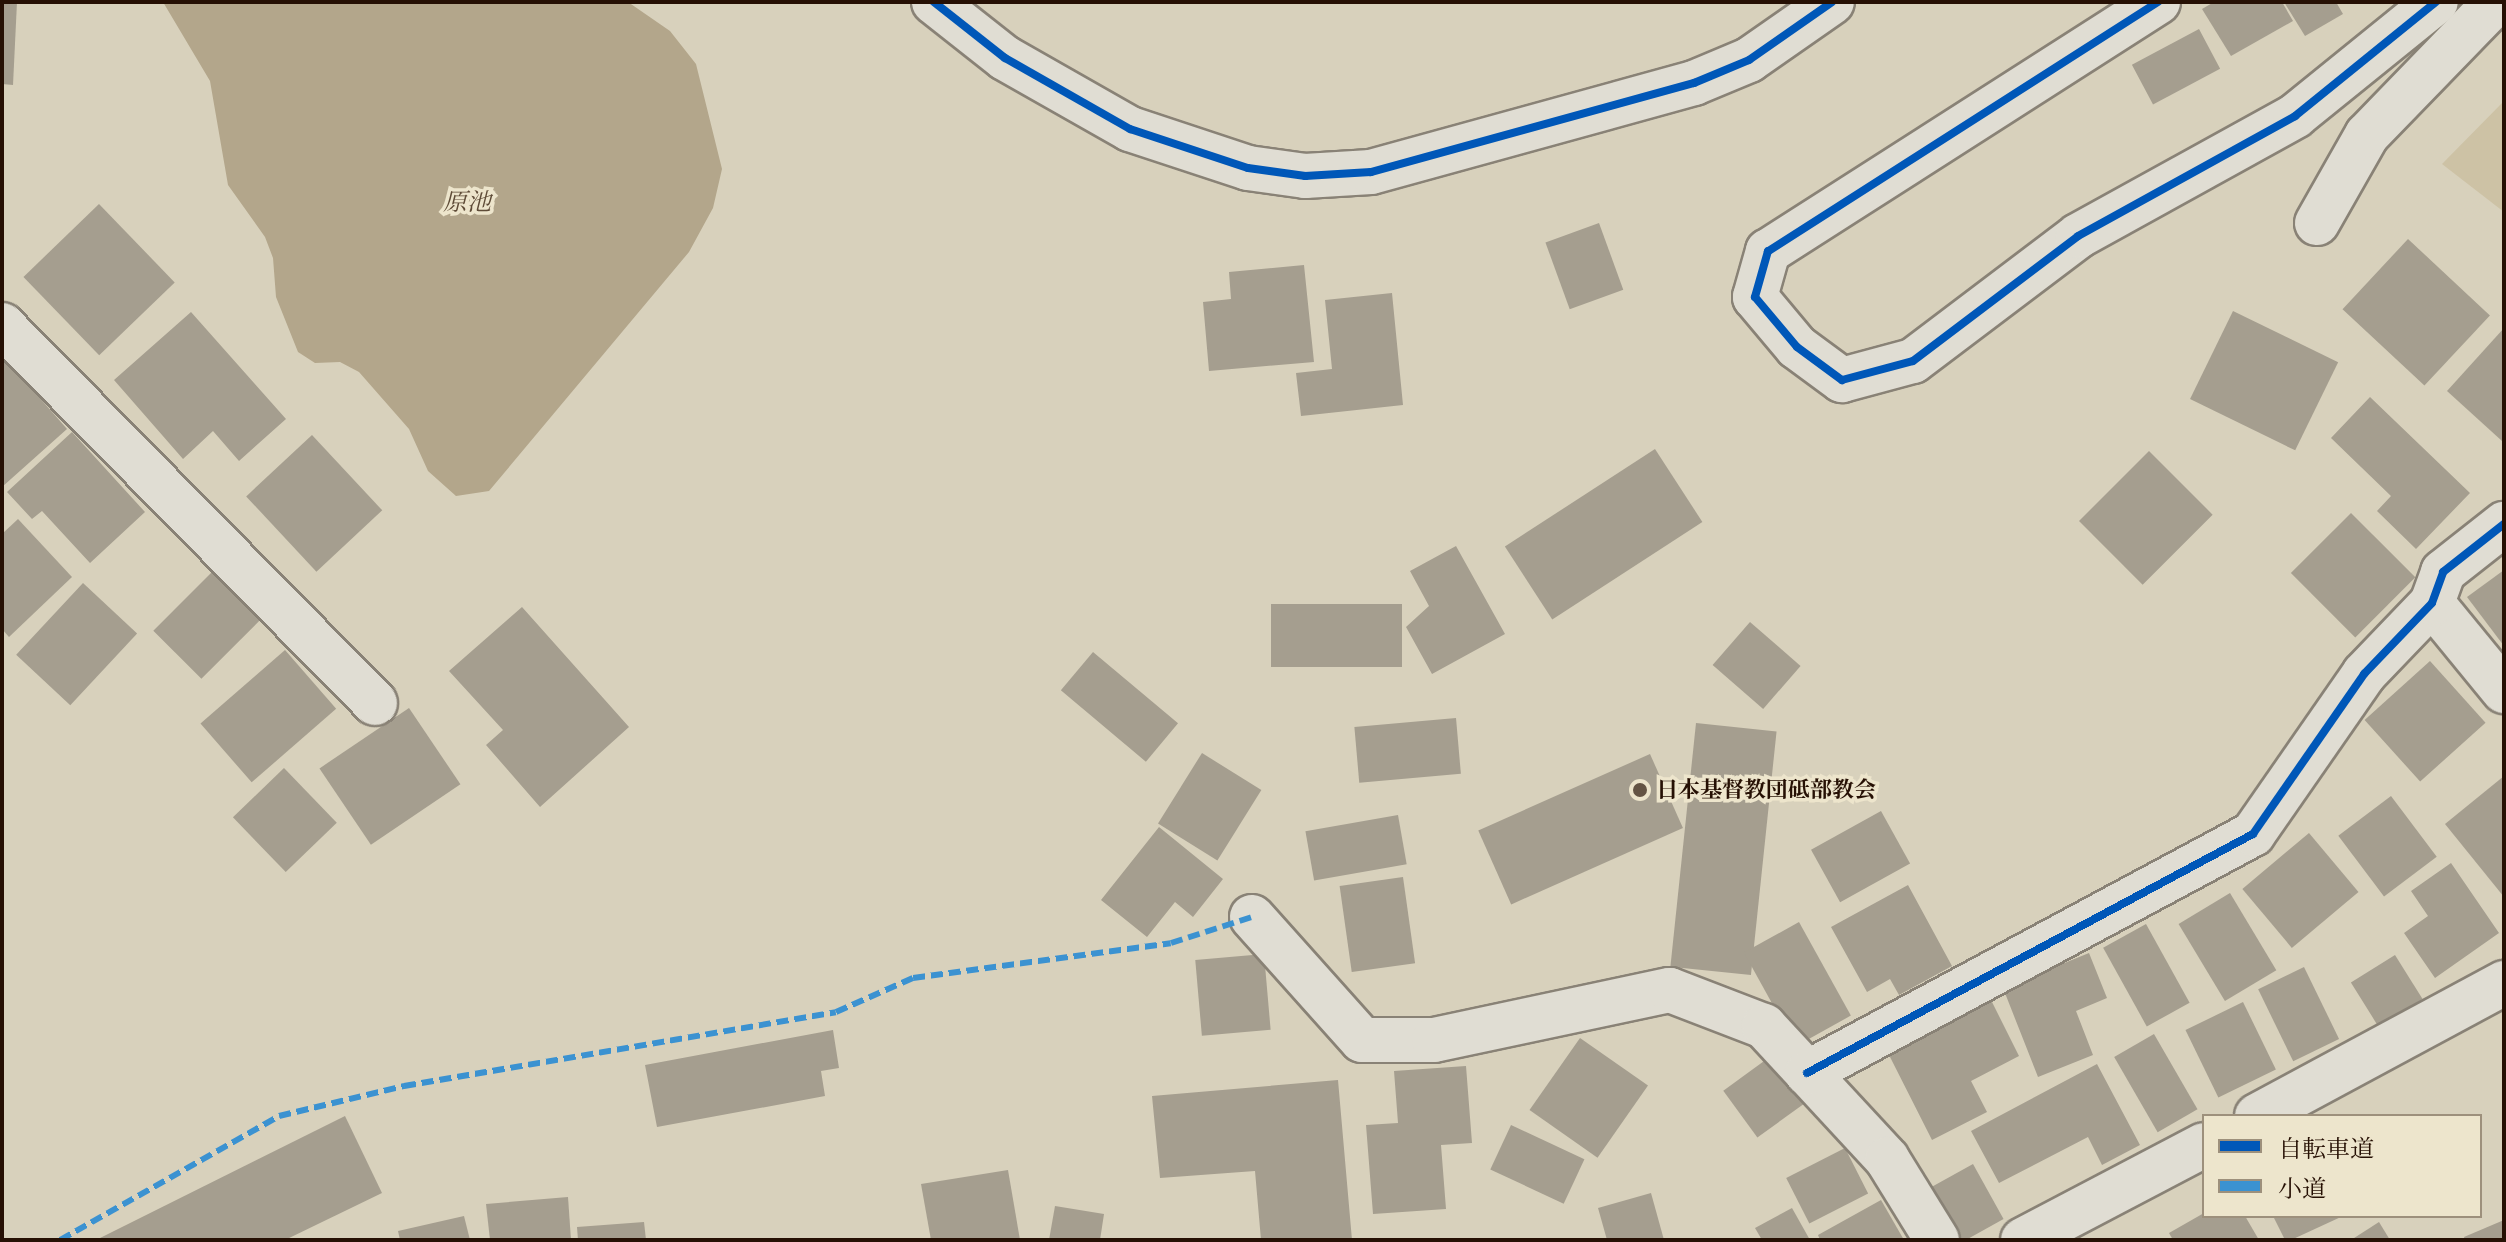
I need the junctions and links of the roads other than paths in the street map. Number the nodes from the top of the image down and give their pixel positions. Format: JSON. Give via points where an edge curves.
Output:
{"nodes":[{"id":1,"x":934,"y":2,"type":"edge"},
{"id":2,"x":1832,"y":2,"type":"edge"},
{"id":3,"x":2158,"y":2,"type":"edge"},
{"id":4,"x":2436,"y":2,"type":"edge"},
{"id":5,"x":2496,"y":2,"type":"edge"},
{"id":6,"x":2317,"y":223,"type":"dead end"},
{"id":7,"x":2,"y":325,"type":"edge"},
{"id":8,"x":2504,"y":524,"type":"edge"},
{"id":9,"x":2432,"y":603,"type":"junction"},
{"id":10,"x":2504,"y":691,"type":"edge"},
{"id":11,"x":375,"y":703,"type":"dead end"},
{"id":12,"x":1252,"y":917,"type":"dead end"},
{"id":13,"x":2503,"y":986,"type":"edge"},
{"id":14,"x":1807,"y":1073,"type":"junction"},
{"id":15,"x":2261,"y":1114,"type":"edge"},
{"id":16,"x":2202,"y":1146,"type":"edge"},
{"id":17,"x":1937,"y":1240,"type":"edge"},
{"id":18,"x":2023,"y":1240,"type":"edge"}],
"edges":[{"from":1,"to":2,"type":"street","via":[[1005,58],[1130,129],[1248,168],[1305,176],[1371,172],[1694,83],[1749,60]]},
{"from":3,"to":4,"type":"street","via":[[1768,251],[1755,297],[1797,347],[1842,380],[1913,361],[2078,236],[2295,116]]},
{"from":5,"to":6,"type":"street","via":[[2367,135]]},
{"from":7,"to":11,"type":"street"},
{"from":8,"to":9,"type":"street","via":[[2443,572]]},
{"from":9,"to":10,"type":"street"},
{"from":9,"to":14,"type":"street","via":[[2364,674],[2253,834]]},
{"from":12,"to":14,"type":"street","via":[[1362,1040],[1434,1040],[1670,990],[1764,1026]]},
{"from":13,"to":15,"type":"street"},
{"from":14,"to":17,"type":"street","via":[[1887,1159]]},
{"from":16,"to":18,"type":"street"}]}
